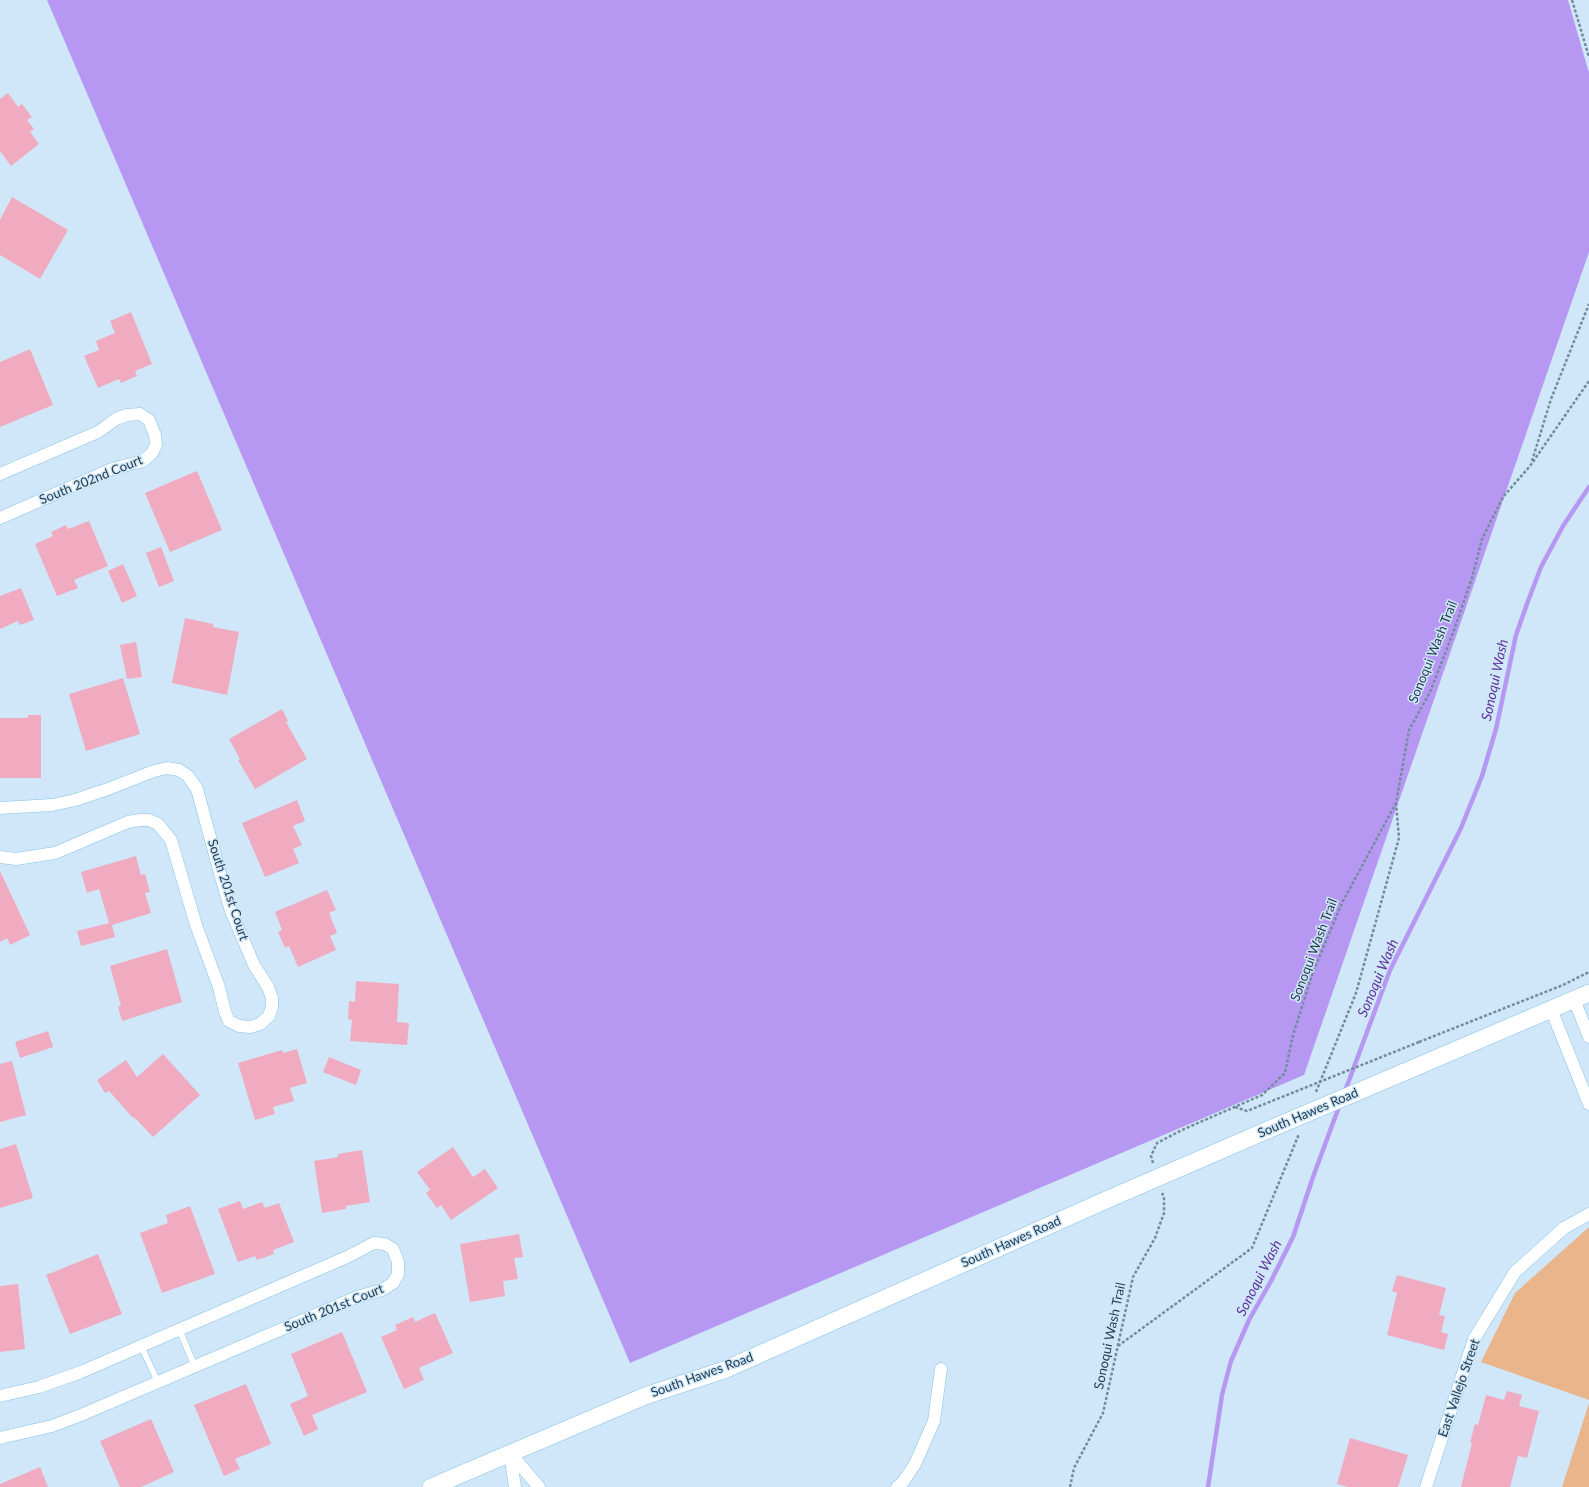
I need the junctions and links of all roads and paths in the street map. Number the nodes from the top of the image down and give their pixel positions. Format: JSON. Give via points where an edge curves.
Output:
{"nodes":[{"id":1,"x":1572,"y":0,"type":"edge"},
{"id":2,"x":1589,"y":57,"type":"edge"},
{"id":3,"x":1589,"y":304,"type":"edge"},
{"id":4,"x":1589,"y":381,"type":"edge"},
{"id":5,"x":1530,"y":466,"type":"junction"},
{"id":6,"x":0,"y":474,"type":"edge"},
{"id":7,"x":0,"y":518,"type":"edge"},
{"id":8,"x":1396,"y":803,"type":"junction"},
{"id":9,"x":0,"y":808,"type":"edge"},
{"id":10,"x":0,"y":857,"type":"edge"},
{"id":11,"x":1589,"y":972,"type":"edge"},
{"id":12,"x":1582,"y":996,"type":"edge"},
{"id":13,"x":1551,"y":1009,"type":"junction"},
{"id":14,"x":1589,"y":1037,"type":"edge"},
{"id":15,"x":1315,"y":1095,"type":"dead end"},
{"id":16,"x":1589,"y":1104,"type":"edge"},
{"id":17,"x":1235,"y":1107,"type":"junction"},
{"id":18,"x":1300,"y":1131,"type":"dead end"},
{"id":19,"x":1156,"y":1179,"type":"junction"},
{"id":20,"x":1589,"y":1214,"type":"edge"},
{"id":21,"x":179,"y":1329,"type":"junction"},
{"id":22,"x":141,"y":1346,"type":"junction"},
{"id":23,"x":1118,"y":1346,"type":"junction"},
{"id":24,"x":195,"y":1367,"type":"junction"},
{"id":25,"x":941,"y":1369,"type":"dead end"},
{"id":26,"x":158,"y":1382,"type":"junction"},
{"id":27,"x":0,"y":1396,"type":"edge"},
{"id":28,"x":0,"y":1438,"type":"edge"},
{"id":29,"x":510,"y":1453,"type":"junction"},
{"id":30,"x":431,"y":1487,"type":"edge"},
{"id":31,"x":515,"y":1487,"type":"edge"},
{"id":32,"x":539,"y":1487,"type":"edge"},
{"id":33,"x":897,"y":1487,"type":"edge"},
{"id":34,"x":1070,"y":1487,"type":"edge"},
{"id":35,"x":1426,"y":1487,"type":"edge"}],
"edges":[{"from":1,"to":2,"type":"path"},
{"from":3,"to":5,"type":"path","via":[[1551,399]]},
{"from":4,"to":5,"type":"path","name":"Sonoqui Wash Trail"},
{"from":5,"to":8,"type":"path","name":"Sonoqui Wash Trail","via":[[1503,497],[1482,539],[1454,633],[1430,692],[1409,730]]},
{"from":6,"to":7,"type":"street","name":"South 202nd Court","via":[[98,432],[116,419],[127,415],[140,414],[149,420],[155,435],[156,444],[152,453],[143,461],[112,470]]},
{"from":8,"to":15,"type":"path","via":[[1399,838],[1356,993]]},
{"from":8,"to":17,"type":"path","name":"Sonoqui Wash Trail","via":[[1342,903],[1313,972],[1293,1035],[1285,1073],[1262,1095]]},
{"from":9,"to":10,"type":"street","name":"South 201st Court","via":[[52,805],[75,800],[167,768],[179,770],[188,776],[197,789],[232,911],[254,965],[272,998],[269,1016],[260,1024],[250,1027],[239,1026],[229,1021],[196,925],[171,840],[158,824],[149,820],[128,822],[55,853],[16,859]]},
{"from":11,"to":17,"type":"path","bridge":true,"via":[[1563,985],[1247,1111]]},
{"from":12,"to":13,"type":"main road","name":"South Hawes Road"},
{"from":12,"to":14,"type":"street"},
{"from":13,"to":16,"type":"street"},
{"from":13,"to":19,"type":"main road","name":"South Hawes Road","bridge":true},
{"from":17,"to":19,"type":"path","name":"Sonoqui Wash Trail","via":[[1157,1143],[1151,1156]]},
{"from":18,"to":23,"type":"path","via":[[1252,1248]]},
{"from":19,"to":23,"type":"path","name":"Sonoqui Wash Trail","via":[[1164,1197],[1164,1213],[1156,1238],[1132,1277]]},
{"from":19,"to":29,"type":"main road","name":"South Hawes Road","via":[[724,1370],[645,1396]]},
{"from":20,"to":35,"type":"street","name":"East Vallejo Street","via":[[1564,1228],[1515,1272],[1474,1339]]},
{"from":21,"to":22,"type":"street","name":"South 201st Court"},
{"from":21,"to":24,"type":"lane"},
{"from":21,"to":24,"type":"street","name":"South 201st Court","via":[[374,1243],[386,1244],[393,1249],[398,1262],[398,1274],[394,1283]]},
{"from":22,"to":26,"type":"lane"},
{"from":22,"to":27,"type":"street","name":"South 201st Court","via":[[53,1382]]},
{"from":23,"to":34,"type":"path","name":"Sonoqui Wash Trail","via":[[1103,1413],[1074,1468]]},
{"from":24,"to":26,"type":"street","name":"South 201st Court"},
{"from":25,"to":33,"type":"street","via":[[934,1421],[915,1464]]},
{"from":26,"to":28,"type":"street","name":"South 201st Court","via":[[81,1416],[52,1426]]},
{"from":29,"to":30,"type":"main road","name":"South Hawes Road"},
{"from":29,"to":31,"type":"street"},
{"from":29,"to":32,"type":"street"}]}
